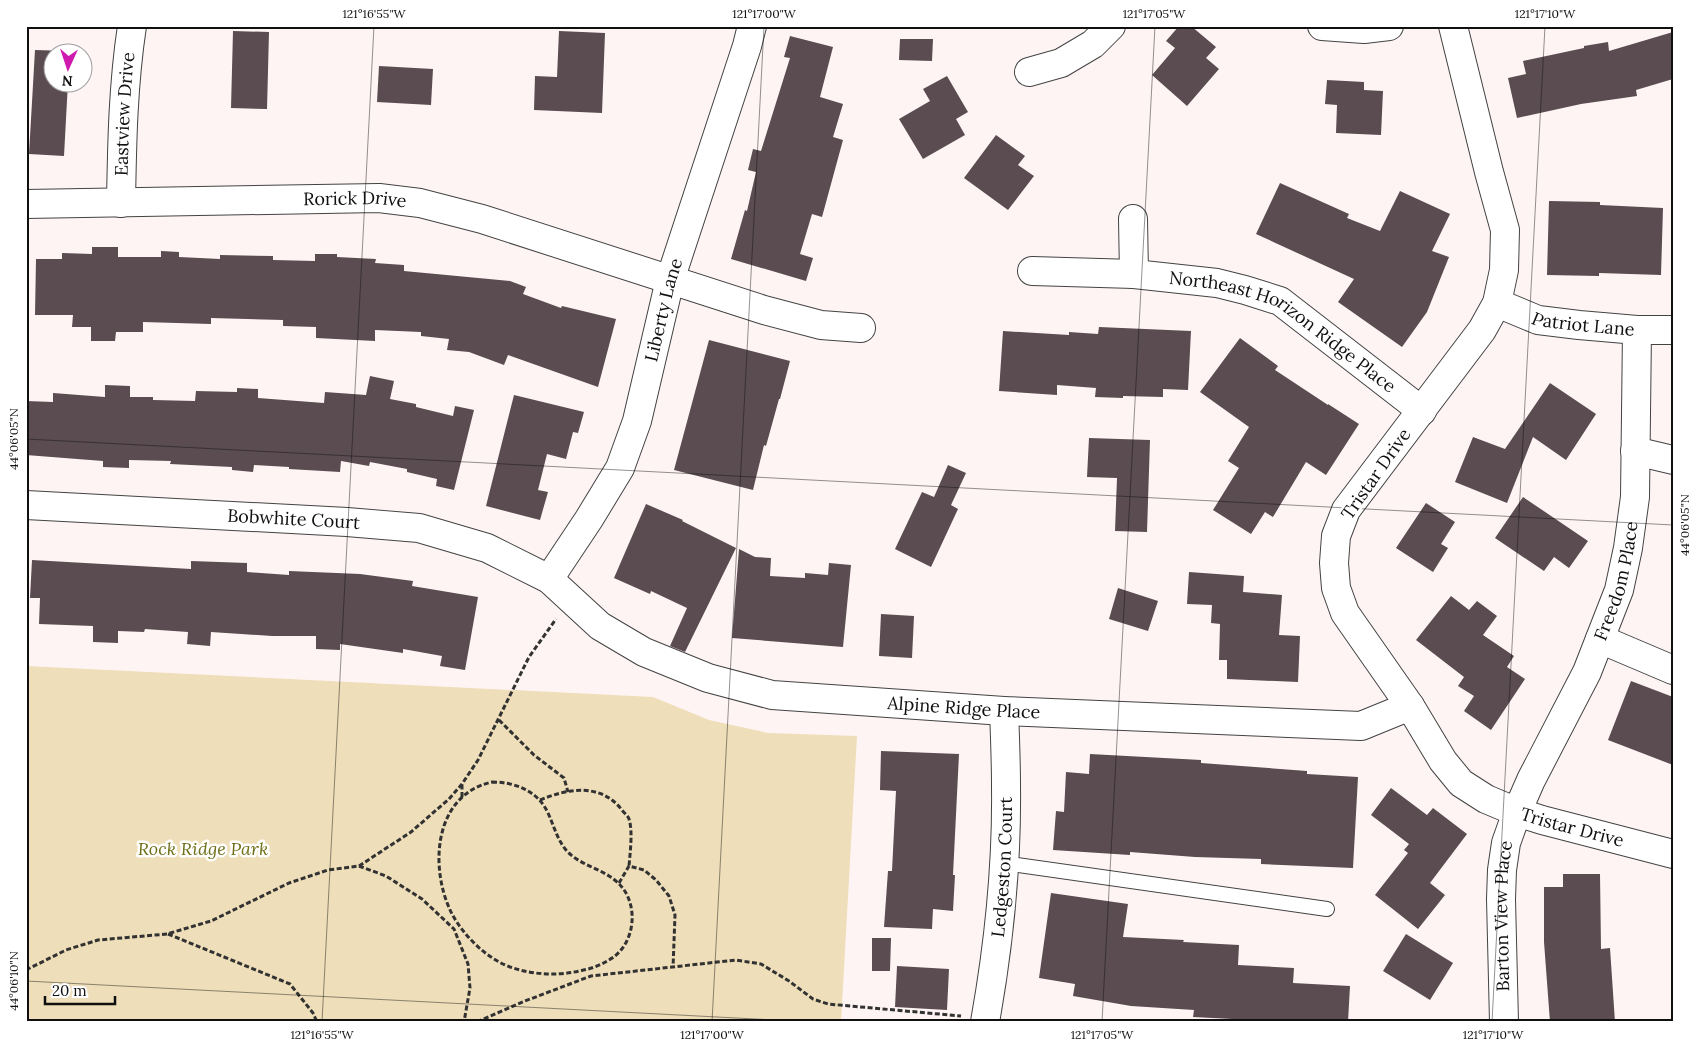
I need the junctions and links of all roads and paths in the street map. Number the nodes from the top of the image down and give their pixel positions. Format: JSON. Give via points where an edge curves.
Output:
{"nodes":[{"id":1,"x":132,"y":26,"type":"edge"},
{"id":2,"x":752,"y":26,"type":"edge"},
{"id":3,"x":1111,"y":26,"type":"edge"},
{"id":4,"x":1322,"y":26,"type":"edge"},
{"id":5,"x":1389,"y":26,"type":"edge"},
{"id":6,"x":1454,"y":26,"type":"edge"},
{"id":7,"x":1029,"y":72,"type":"dead end"},
{"id":8,"x":121,"y":203,"type":"junction"},
{"id":9,"x":26,"y":204,"type":"edge"},
{"id":10,"x":1133,"y":219,"type":"dead end"},
{"id":11,"x":1032,"y":270,"type":"dead end"},
{"id":12,"x":1134,"y":274,"type":"junction"},
{"id":13,"x":670,"y":280,"type":"junction"},
{"id":14,"x":1497,"y":304,"type":"junction"},
{"id":15,"x":861,"y":328,"type":"dead end"},
{"id":16,"x":1637,"y":330,"type":"junction"},
{"id":17,"x":1673,"y":330,"type":"edge"},
{"id":18,"x":1422,"y":411,"type":"junction"},
{"id":19,"x":1635,"y":451,"type":"junction"},
{"id":20,"x":1673,"y":460,"type":"edge"},
{"id":21,"x":26,"y":506,"type":"edge"},
{"id":22,"x":549,"y":579,"type":"junction"},
{"id":23,"x":570,"y":598,"type":"junction"},
{"id":24,"x":1600,"y":639,"type":"junction"},
{"id":25,"x":1673,"y":670,"type":"edge"},
{"id":26,"x":1410,"y":706,"type":"junction"},
{"id":27,"x":1004,"y":711,"type":"junction"},
{"id":28,"x":499,"y":720,"type":"junction"},
{"id":29,"x":462,"y":784,"type":"junction"},
{"id":30,"x":568,"y":792,"type":"junction"},
{"id":31,"x":462,"y":797,"type":"junction"},
{"id":32,"x":540,"y":800,"type":"junction"},
{"id":33,"x":1517,"y":812,"type":"junction"},
{"id":34,"x":1673,"y":854,"type":"edge"},
{"id":35,"x":1004,"y":863,"type":"junction"},
{"id":36,"x":359,"y":866,"type":"junction"},
{"id":37,"x":629,"y":866,"type":"junction"},
{"id":38,"x":619,"y":883,"type":"junction"},
{"id":39,"x":1327,"y":909,"type":"dead end"},
{"id":40,"x":458,"y":923,"type":"junction"},
{"id":41,"x":454,"y":929,"type":"junction"},
{"id":42,"x":167,"y":934,"type":"junction"},
{"id":43,"x":673,"y":968,"type":"junction"},
{"id":44,"x":588,"y":969,"type":"junction"},
{"id":45,"x":26,"y":970,"type":"edge"},
{"id":46,"x":591,"y":976,"type":"junction"},
{"id":47,"x":990,"y":1021,"type":"edge"},
{"id":48,"x":317,"y":1022,"type":"edge"},
{"id":49,"x":464,"y":1022,"type":"edge"},
{"id":50,"x":477,"y":1022,"type":"edge"},
{"id":51,"x":1504,"y":1022,"type":"edge"}],
"edges":[{"from":1,"to":8,"type":"street","name":"Eastview Drive","via":[[122,127]]},
{"from":2,"to":13,"type":"street","name":"Liberty Lane"},
{"from":3,"to":7,"type":"street","via":[[1093,44],[1061,63]]},
{"from":4,"to":5,"type":"street","via":[[1364,29]]},
{"from":6,"to":14,"type":"street","name":"Tristar Drive","via":[[1505,230],[1504,270]]},
{"from":8,"to":9,"type":"street","name":"Rorick Drive"},
{"from":8,"to":13,"type":"street","name":"Rorick Drive","via":[[379,198],[420,203],[482,219]]},
{"from":10,"to":12,"type":"street"},
{"from":11,"to":12,"type":"street","name":"Northeast Horizon Ridge Place"},
{"from":12,"to":18,"type":"street","name":"Northeast Horizon Ridge Place","via":[[1216,283],[1280,302]]},
{"from":13,"to":15,"type":"street","via":[[821,325]]},
{"from":13,"to":22,"type":"street","name":"Liberty Lane","via":[[637,421],[620,468]]},
{"from":14,"to":16,"type":"street","name":"Patriot Lane","via":[[1538,320]]},
{"from":14,"to":18,"type":"street","name":"Tristar Drive","via":[[1482,330]]},
{"from":16,"to":17,"type":"street","name":"Patriot Lane"},
{"from":16,"to":19,"type":"street","name":"Freedom Place"},
{"from":18,"to":26,"type":"street","name":"Tristar Drive","via":[[1346,510],[1336,536],[1334,563],[1336,588],[1345,613]]},
{"from":19,"to":20,"type":"street"},
{"from":19,"to":24,"type":"street","name":"Freedom Place","via":[[1635,497],[1628,548],[1619,590]]},
{"from":21,"to":22,"type":"street","name":"Bobwhite Court","via":[[419,528],[487,548]]},
{"from":22,"to":23,"type":"street","name":"Alpine Ridge Place"},
{"from":23,"to":27,"type":"street","name":"Alpine Ridge Place","via":[[600,626],[644,652],[708,678],[772,695]]},
{"from":23,"to":28,"type":"path","via":[[529,657]]},
{"from":24,"to":25,"type":"street"},
{"from":24,"to":33,"type":"street","name":"Freedom Place","via":[[1587,672]]},
{"from":26,"to":27,"type":"street","name":"Alpine Ridge Place","via":[[1361,726]]},
{"from":26,"to":33,"type":"street","name":"Tristar Drive","via":[[1443,761],[1461,782],[1486,799]]},
{"from":27,"to":35,"type":"street","name":"Ledgeston Court"},
{"from":28,"to":29,"type":"path"},
{"from":28,"to":30,"type":"path","via":[[534,755],[564,778]]},
{"from":29,"to":31,"type":"path"},
{"from":29,"to":36,"type":"path","via":[[411,832]]},
{"from":30,"to":32,"type":"path"},
{"from":30,"to":37,"type":"path","via":[[599,792],[615,801],[629,819]]},
{"from":31,"to":32,"type":"path","via":[[482,785],[502,782],[520,787]]},
{"from":31,"to":40,"type":"path","via":[[449,813],[441,836],[439,857],[445,897]]},
{"from":32,"to":38,"type":"path","via":[[566,850],[582,863]]},
{"from":33,"to":34,"type":"street","name":"Tristar Drive"},
{"from":33,"to":51,"type":"street","name":"Barton View Place","via":[[1506,843],[1500,899]]},
{"from":35,"to":39,"type":"lane"},
{"from":35,"to":47,"type":"street","name":"Ledgeston Court"},
{"from":36,"to":41,"type":"path","via":[[386,876],[422,899]]},
{"from":36,"to":42,"type":"path","via":[[328,870],[290,883],[211,920]]},
{"from":37,"to":38,"type":"path"},
{"from":37,"to":43,"type":"path","via":[[644,870],[669,896],[675,915]]},
{"from":38,"to":44,"type":"path","via":[[632,909],[630,936],[615,956]]},
{"from":40,"to":41,"type":"path"},
{"from":40,"to":44,"type":"path","via":[[477,946],[508,966],[545,974]]},
{"from":41,"to":49,"type":"path","via":[[468,964],[470,988]]},
{"from":42,"to":45,"type":"path","via":[[98,940],[66,950]]},
{"from":42,"to":48,"type":"path","via":[[290,984]]},
{"from":43,"to":46,"type":"path"},
{"from":43,"to":47,"type":"path","via":[[736,960],[761,964],[813,999],[828,1004]]},
{"from":44,"to":46,"type":"path"},
{"from":46,"to":50,"type":"path"}]}
